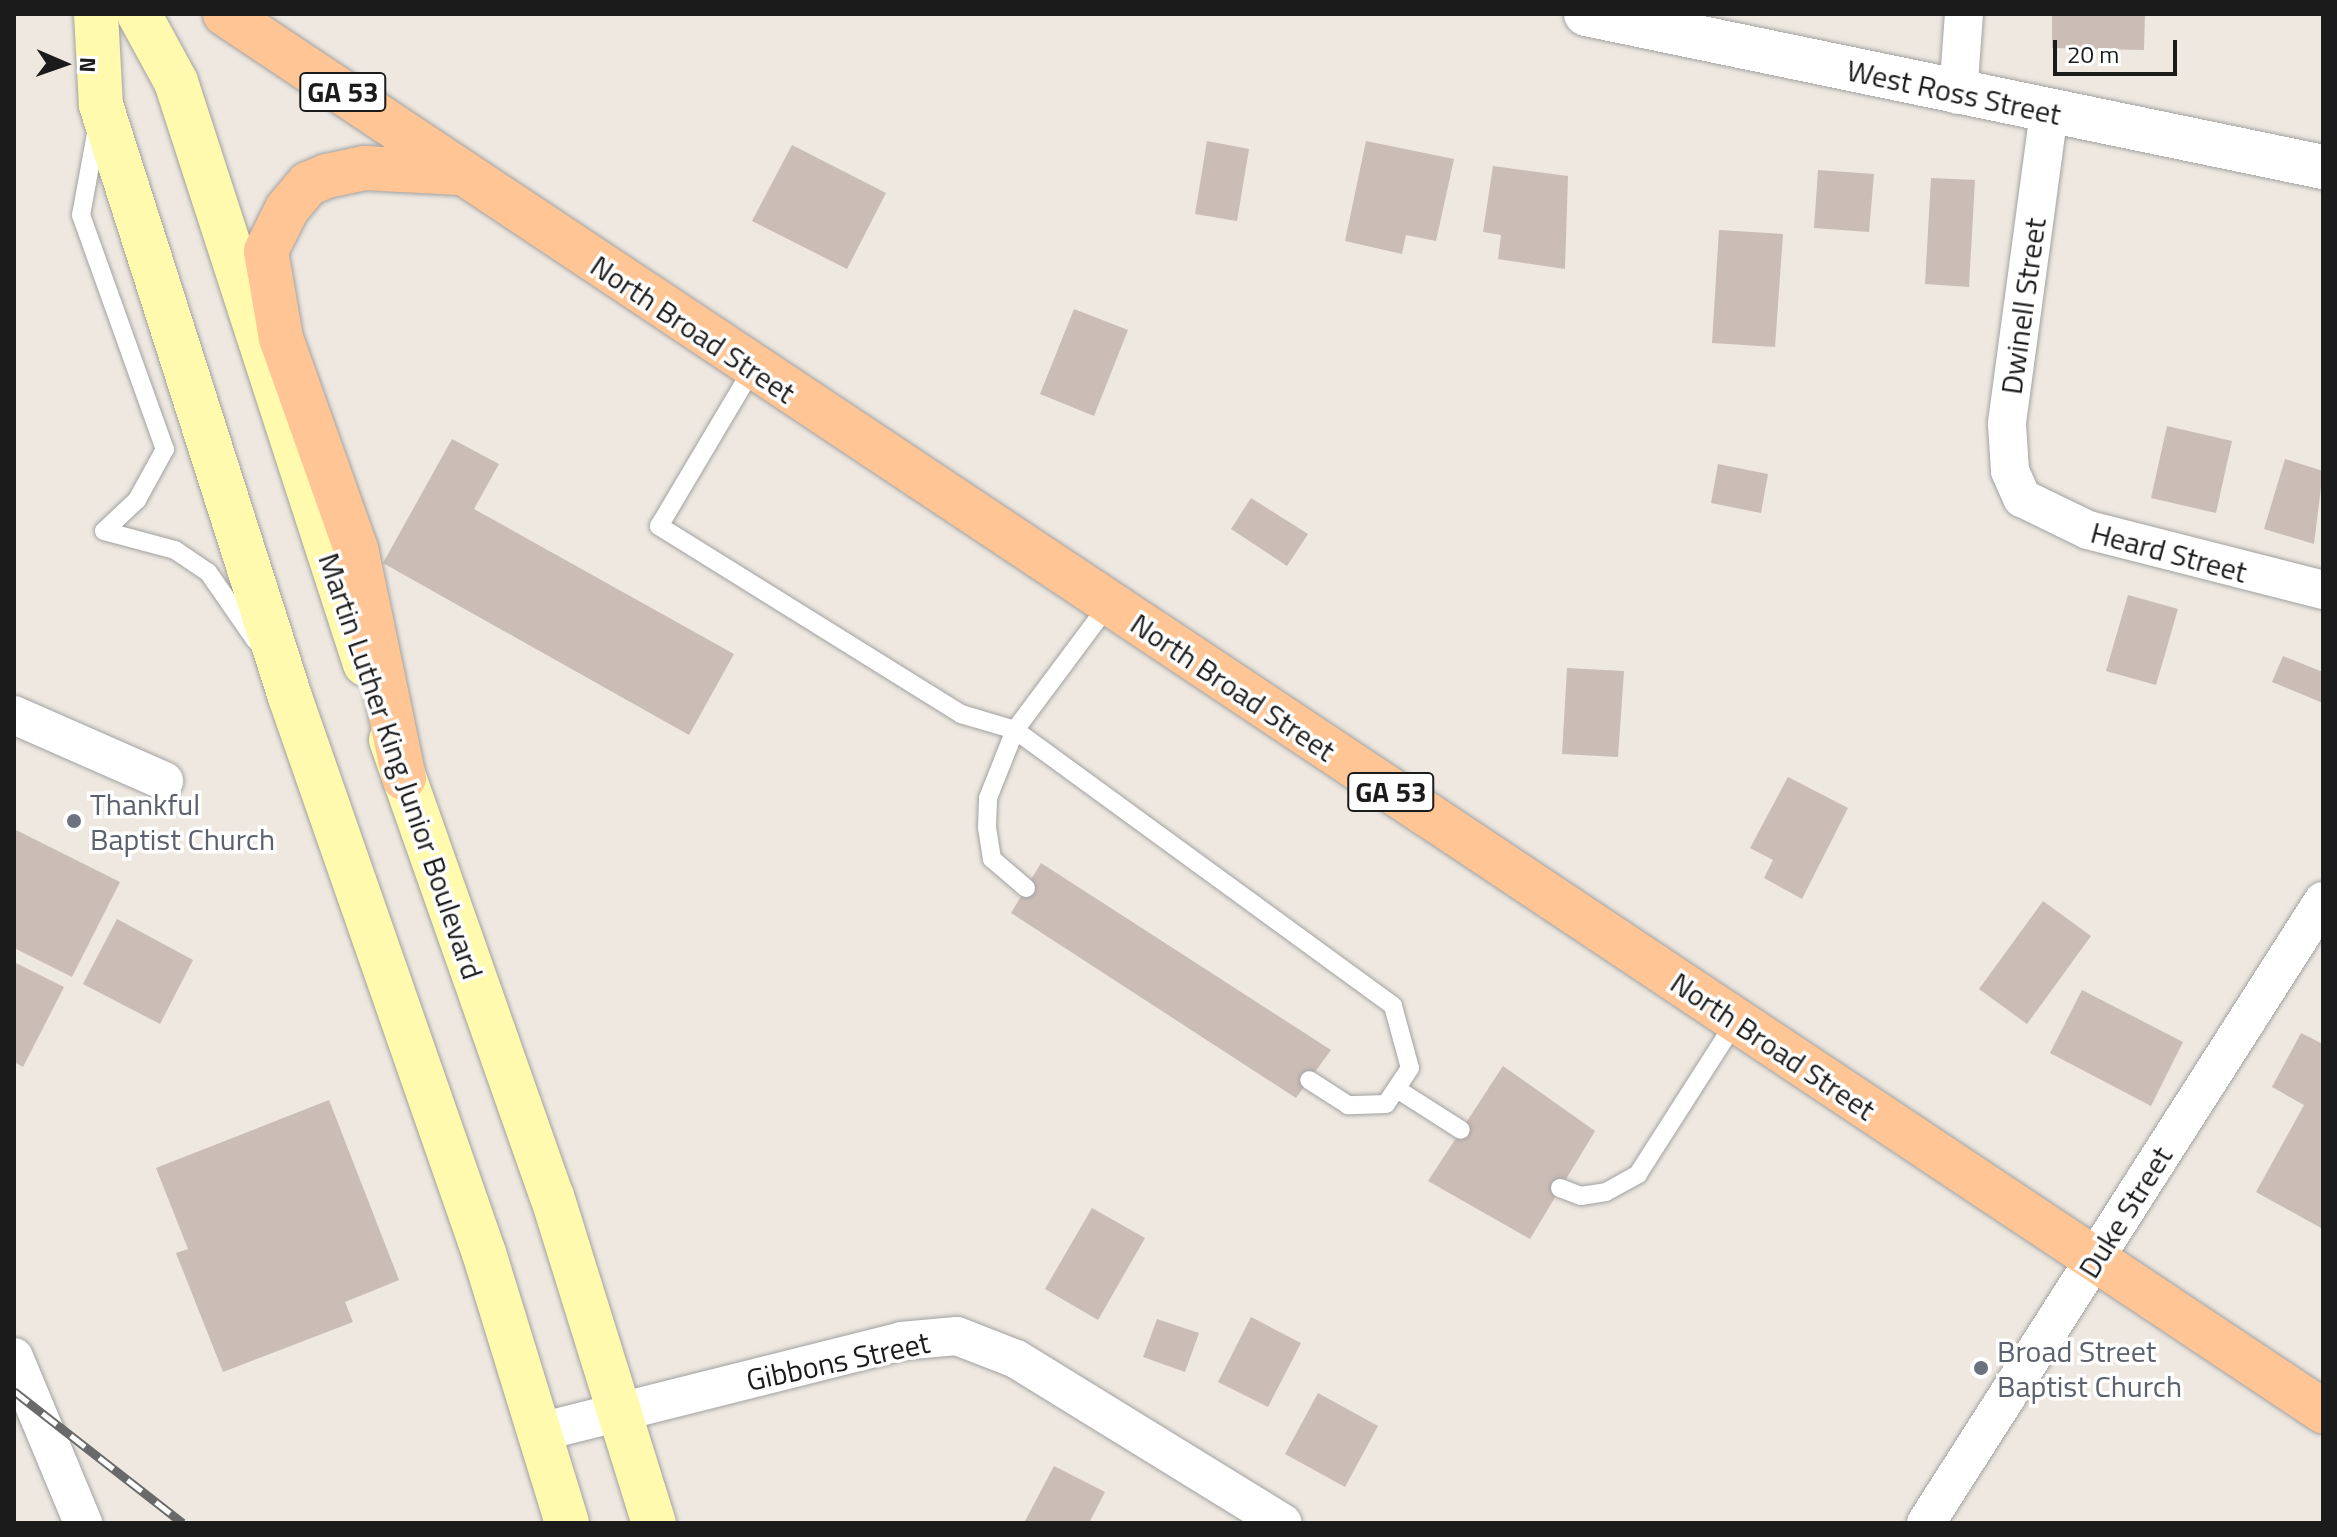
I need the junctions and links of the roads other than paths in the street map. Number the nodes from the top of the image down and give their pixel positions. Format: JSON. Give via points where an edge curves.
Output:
{"nodes":[{"id":1,"x":96,"y":14,"type":"edge"},
{"id":2,"x":139,"y":14,"type":"edge"},
{"id":3,"x":225,"y":14,"type":"edge"},
{"id":4,"x":1586,"y":14,"type":"edge"},
{"id":5,"x":1964,"y":14,"type":"edge"},
{"id":6,"x":1958,"y":95,"type":"junction"},
{"id":7,"x":101,"y":105,"type":"junction"},
{"id":8,"x":2049,"y":112,"type":"junction"},
{"id":9,"x":2323,"y":167,"type":"edge"},
{"id":10,"x":458,"y":173,"type":"junction"},
{"id":11,"x":753,"y":368,"type":"junction"},
{"id":12,"x":2022,"y":498,"type":"joint"},
{"id":13,"x":2323,"y":590,"type":"edge"},
{"id":14,"x":1109,"y":604,"type":"junction"},
{"id":15,"x":290,"y":697,"type":"junction"},
{"id":16,"x":14,"y":715,"type":"edge"},
{"id":17,"x":1015,"y":730,"type":"junction"},
{"id":18,"x":404,"y":778,"type":"junction"},
{"id":19,"x":164,"y":781,"type":"dead end"},
{"id":20,"x":1026,"y":888,"type":"dead end"},
{"id":21,"x":2323,"y":901,"type":"edge"},
{"id":22,"x":1736,"y":1021,"type":"junction"},
{"id":23,"x":1309,"y":1080,"type":"dead end"},
{"id":24,"x":1400,"y":1091,"type":"junction"},
{"id":25,"x":1461,"y":1130,"type":"dead end"},
{"id":26,"x":1560,"y":1188,"type":"dead end"},
{"id":27,"x":2095,"y":1259,"type":"junction"},
{"id":28,"x":14,"y":1357,"type":"edge"},
{"id":29,"x":2323,"y":1411,"type":"edge"},
{"id":30,"x":620,"y":1413,"type":"junction"},
{"id":31,"x":540,"y":1432,"type":"junction"},
{"id":32,"x":652,"y":1516,"type":"edge"},
{"id":33,"x":83,"y":1523,"type":"edge"},
{"id":34,"x":567,"y":1523,"type":"edge"},
{"id":35,"x":1283,"y":1523,"type":"edge"},
{"id":36,"x":1926,"y":1523,"type":"edge"}],
"edges":[{"from":1,"to":7,"type":"main road"},
{"from":2,"to":18,"type":"main road","name":"Martin Luther King Junior Boulevard","via":[[176,82]]},
{"from":3,"to":10,"type":"main road","name":"North Broad Street","number":"GA 53"},
{"from":4,"to":6,"type":"street","name":"West Ross Street"},
{"from":5,"to":6,"type":"street"},
{"from":6,"to":8,"type":"street","name":"West Ross Street"},
{"from":7,"to":15,"type":"main road"},
{"from":7,"to":15,"type":"lane","via":[[81,215],[165,449],[137,500],[104,531],[175,550],[208,572]]},
{"from":8,"to":9,"type":"street","name":"West Ross Street"},
{"from":8,"to":12,"type":"street","name":"Dwinell Street","via":[[2007,424],[2010,471]]},
{"from":10,"to":11,"type":"main road","name":"North Broad Street","number":"GA 53"},
{"from":10,"to":18,"type":"main road","via":[[365,168],[327,176],[308,184],[287,209],[266,251],[281,338],[356,549]]},
{"from":11,"to":14,"type":"main road","name":"North Broad Street","number":"GA 53"},
{"from":11,"to":17,"type":"lane","via":[[659,526],[961,714]]},
{"from":12,"to":13,"type":"street","name":"Heard Street","via":[[2088,530]]},
{"from":14,"to":17,"type":"lane"},
{"from":14,"to":22,"type":"main road","name":"North Broad Street","number":"GA 53"},
{"from":15,"to":31,"type":"main road"},
{"from":16,"to":19,"type":"street"},
{"from":17,"to":20,"type":"lane","via":[[988,798],[987,828],[992,859]]},
{"from":17,"to":24,"type":"lane","via":[[1393,1006],[1410,1068]]},
{"from":18,"to":30,"type":"main road","name":"Martin Luther King Junior Boulevard"},
{"from":21,"to":27,"type":"street","name":"Duke Street"},
{"from":22,"to":26,"type":"lane","via":[[1638,1174],[1606,1192],[1581,1196]]},
{"from":22,"to":27,"type":"main road","name":"North Broad Street","number":"GA 53"},
{"from":23,"to":24,"type":"lane","via":[[1348,1105],[1369,1108]]},
{"from":24,"to":25,"type":"lane"},
{"from":27,"to":29,"type":"main road","name":"North Broad Street","number":"GA 53"},
{"from":27,"to":36,"type":"street","name":"Duke Street"},
{"from":28,"to":33,"type":"street"},
{"from":30,"to":31,"type":"street","name":"Gibbons Street"},
{"from":30,"to":32,"type":"main road","name":"Martin Luther King Junior Boulevard"},
{"from":30,"to":35,"type":"street","name":"Gibbons Street","via":[[901,1341],[957,1336],[1016,1359]]},
{"from":31,"to":34,"type":"main road"}]}
